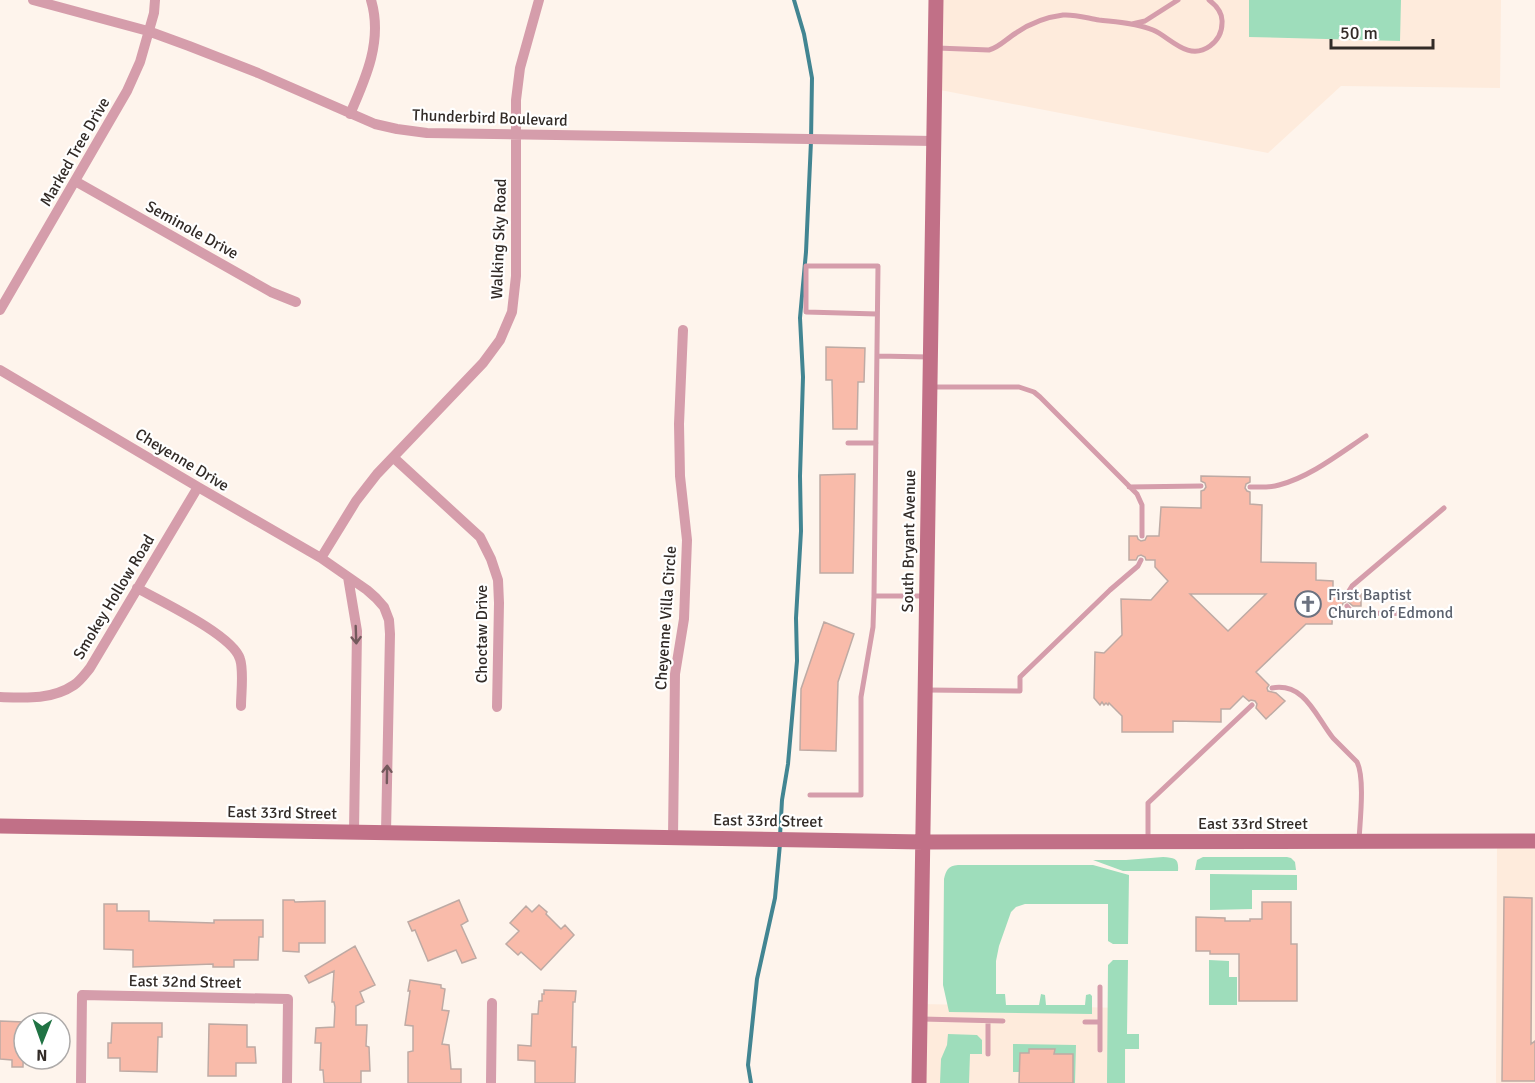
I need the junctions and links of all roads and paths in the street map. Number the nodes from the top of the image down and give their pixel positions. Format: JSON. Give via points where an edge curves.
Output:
{"nodes":[{"id":1,"x":33,"y":0,"type":"edge"},
{"id":2,"x":155,"y":0,"type":"edge"},
{"id":3,"x":371,"y":0,"type":"edge"},
{"id":4,"x":539,"y":0,"type":"edge"},
{"id":5,"x":936,"y":0,"type":"edge"},
{"id":6,"x":1178,"y":0,"type":"edge"},
{"id":7,"x":1209,"y":0,"type":"edge"},
{"id":8,"x":1128,"y":24,"type":"junction"},
{"id":9,"x":148,"y":31,"type":"junction"},
{"id":10,"x":935,"y":47,"type":"junction"},
{"id":11,"x":350,"y":114,"type":"junction"},
{"id":12,"x":516,"y":135,"type":"junction"},
{"id":13,"x":934,"y":141,"type":"junction"},
{"id":14,"x":75,"y":181,"type":"junction"},
{"id":15,"x":296,"y":302,"type":"dead end"},
{"id":16,"x":0,"y":310,"type":"edge"},
{"id":17,"x":877,"y":314,"type":"junction"},
{"id":18,"x":683,"y":330,"type":"dead end"},
{"id":19,"x":877,"y":356,"type":"junction"},
{"id":20,"x":931,"y":357,"type":"junction"},
{"id":21,"x":0,"y":370,"type":"edge"},
{"id":22,"x":930,"y":387,"type":"junction"},
{"id":23,"x":1366,"y":436,"type":"dead end"},
{"id":24,"x":848,"y":443,"type":"dead end"},
{"id":25,"x":876,"y":443,"type":"junction"},
{"id":26,"x":394,"y":458,"type":"junction"},
{"id":27,"x":1201,"y":486,"type":"dead end"},
{"id":28,"x":198,"y":487,"type":"junction"},
{"id":29,"x":1130,"y":487,"type":"junction"},
{"id":30,"x":1250,"y":487,"type":"dead end"},
{"id":31,"x":1444,"y":508,"type":"dead end"},
{"id":32,"x":1142,"y":536,"type":"dead end"},
{"id":33,"x":321,"y":558,"type":"junction"},
{"id":34,"x":1141,"y":560,"type":"dead end"},
{"id":35,"x":348,"y":578,"type":"junction"},
{"id":36,"x":137,"y":588,"type":"junction"},
{"id":37,"x":1347,"y":594,"type":"dead end"},
{"id":38,"x":874,"y":596,"type":"junction"},
{"id":39,"x":926,"y":596,"type":"junction"},
{"id":40,"x":1347,"y":606,"type":"dead end"},
{"id":41,"x":1444,"y":614,"type":"dead end"},
{"id":42,"x":1272,"y":688,"type":"dead end"},
{"id":43,"x":925,"y":690,"type":"junction"},
{"id":44,"x":0,"y":697,"type":"edge"},
{"id":45,"x":1252,"y":705,"type":"dead end"},
{"id":46,"x":241,"y":706,"type":"dead end"},
{"id":47,"x":497,"y":707,"type":"dead end"},
{"id":48,"x":810,"y":795,"type":"dead end"},
{"id":49,"x":0,"y":826,"type":"edge"},
{"id":50,"x":354,"y":832,"type":"junction"},
{"id":51,"x":386,"y":833,"type":"junction"},
{"id":52,"x":673,"y":838,"type":"junction"},
{"id":53,"x":923,"y":842,"type":"junction"},
{"id":54,"x":1148,"y":842,"type":"junction"},
{"id":55,"x":1359,"y":842,"type":"junction"},
{"id":56,"x":1535,"y":842,"type":"edge"},
{"id":57,"x":1100,"y":987,"type":"dead end"},
{"id":58,"x":492,"y":1003,"type":"dead end"},
{"id":59,"x":921,"y":1019,"type":"junction"},
{"id":60,"x":988,"y":1021,"type":"junction"},
{"id":61,"x":1003,"y":1021,"type":"dead end"},
{"id":62,"x":1085,"y":1022,"type":"dead end"},
{"id":63,"x":1100,"y":1022,"type":"junction"},
{"id":64,"x":1100,"y":1050,"type":"dead end"},
{"id":65,"x":988,"y":1054,"type":"dead end"},
{"id":66,"x":81,"y":1083,"type":"edge"},
{"id":67,"x":287,"y":1083,"type":"edge"},
{"id":68,"x":491,"y":1083,"type":"edge"},
{"id":69,"x":919,"y":1083,"type":"edge"}],
"edges":[{"from":1,"to":9,"type":"street","name":"Thunderbird Boulevard"},
{"from":2,"to":9,"type":"street","name":"Marked Tree Drive"},
{"from":3,"to":11,"type":"street","via":[[375,45]]},
{"from":4,"to":12,"type":"street","name":"Walking Sky Road","via":[[520,68]]},
{"from":5,"to":10,"type":"street","name":"South Bryant Avenue"},
{"from":6,"to":8,"type":"lane","via":[[1145,21]]},
{"from":7,"to":8,"type":"lane","via":[[1221,12],[1222,26],[1217,41],[1204,50],[1184,49],[1152,29]]},
{"from":8,"to":10,"type":"lane","via":[[1066,15],[1042,20],[989,50]]},
{"from":9,"to":11,"type":"street","name":"Thunderbird Boulevard"},
{"from":9,"to":14,"type":"street","name":"Marked Tree Drive","via":[[127,91]]},
{"from":10,"to":13,"type":"street","name":"South Bryant Avenue"},
{"from":11,"to":12,"type":"street","name":"Thunderbird Boulevard","via":[[375,124],[417,132]]},
{"from":12,"to":13,"type":"street","name":"Thunderbird Boulevard"},
{"from":12,"to":26,"type":"street","name":"Walking Sky Road","via":[[516,276],[512,312],[500,340],[483,363]]},
{"from":13,"to":20,"type":"street","name":"South Bryant Avenue"},
{"from":14,"to":15,"type":"street","name":"Seminole Drive","via":[[271,292]]},
{"from":14,"to":16,"type":"street","name":"Marked Tree Drive"},
{"from":17,"to":17,"type":"lane","via":[[878,266],[806,266],[806,312]]},
{"from":17,"to":19,"type":"lane"},
{"from":18,"to":52,"type":"street","name":"Cheyenne Villa Circle","via":[[679,424],[687,540],[684,619],[675,674]]},
{"from":19,"to":20,"type":"lane"},
{"from":19,"to":25,"type":"lane"},
{"from":20,"to":22,"type":"street","name":"South Bryant Avenue"},
{"from":21,"to":28,"type":"street","name":"Cheyenne Drive"},
{"from":22,"to":29,"type":"lane","via":[[1019,387],[1034,392]]},
{"from":22,"to":39,"type":"street","name":"South Bryant Avenue"},
{"from":23,"to":30,"type":"lane","via":[[1298,478],[1278,485]]},
{"from":24,"to":25,"type":"lane"},
{"from":25,"to":38,"type":"lane"},
{"from":26,"to":33,"type":"street","name":"Walking Sky Road","via":[[356,501]]},
{"from":26,"to":47,"type":"street","name":"Choctaw Drive","via":[[480,537],[491,559],[498,580]]},
{"from":27,"to":29,"type":"lane"},
{"from":28,"to":33,"type":"street","name":"Cheyenne Drive"},
{"from":28,"to":36,"type":"street","name":"Smokey Hollow Road"},
{"from":29,"to":32,"type":"lane","via":[[1142,505]]},
{"from":31,"to":37,"type":"lane"},
{"from":33,"to":35,"type":"street","name":"Cheyenne Drive"},
{"from":34,"to":43,"type":"lane","via":[[1020,677],[1020,691]]},
{"from":35,"to":50,"type":"street","one_way":true,"via":[[357,632]]},
{"from":51,"to":35,"type":"street","name":"Cheyenne Drive","one_way":true,"via":[[388,620],[376,598]]},
{"from":36,"to":44,"type":"street","name":"Smokey Hollow Road","via":[[90,668],[74,686],[35,698]]},
{"from":36,"to":46,"type":"street","via":[[214,631],[235,649],[241,660]]},
{"from":38,"to":39,"type":"lane"},
{"from":38,"to":48,"type":"lane","via":[[861,697],[861,795]]},
{"from":39,"to":43,"type":"street","name":"South Bryant Avenue"},
{"from":40,"to":41,"type":"lane","via":[[1360,613]]},
{"from":42,"to":55,"type":"lane","via":[[1290,687],[1304,697],[1333,738],[1357,762],[1361,787]]},
{"from":43,"to":53,"type":"street","name":"South Bryant Avenue"},
{"from":45,"to":54,"type":"lane","via":[[1148,803]]},
{"from":49,"to":50,"type":"street","name":"East 33rd Street"},
{"from":50,"to":51,"type":"street","name":"East 33rd Street"},
{"from":51,"to":52,"type":"street","name":"East 33rd Street"},
{"from":52,"to":53,"type":"street","name":"East 33rd Street"},
{"from":53,"to":54,"type":"street","name":"East 33rd Street"},
{"from":53,"to":59,"type":"street","name":"South Bryant Avenue"},
{"from":54,"to":55,"type":"street","name":"East 33rd Street"},
{"from":55,"to":56,"type":"street","name":"East 33rd Street"},
{"from":57,"to":63,"type":"lane"},
{"from":58,"to":68,"type":"street"},
{"from":59,"to":60,"type":"lane"},
{"from":59,"to":69,"type":"street","name":"South Bryant Avenue"},
{"from":60,"to":61,"type":"lane"},
{"from":60,"to":65,"type":"lane"},
{"from":62,"to":63,"type":"lane"},
{"from":63,"to":64,"type":"lane"},
{"from":66,"to":67,"type":"street","name":"East 32nd Street","via":[[82,995],[288,999]]}]}
